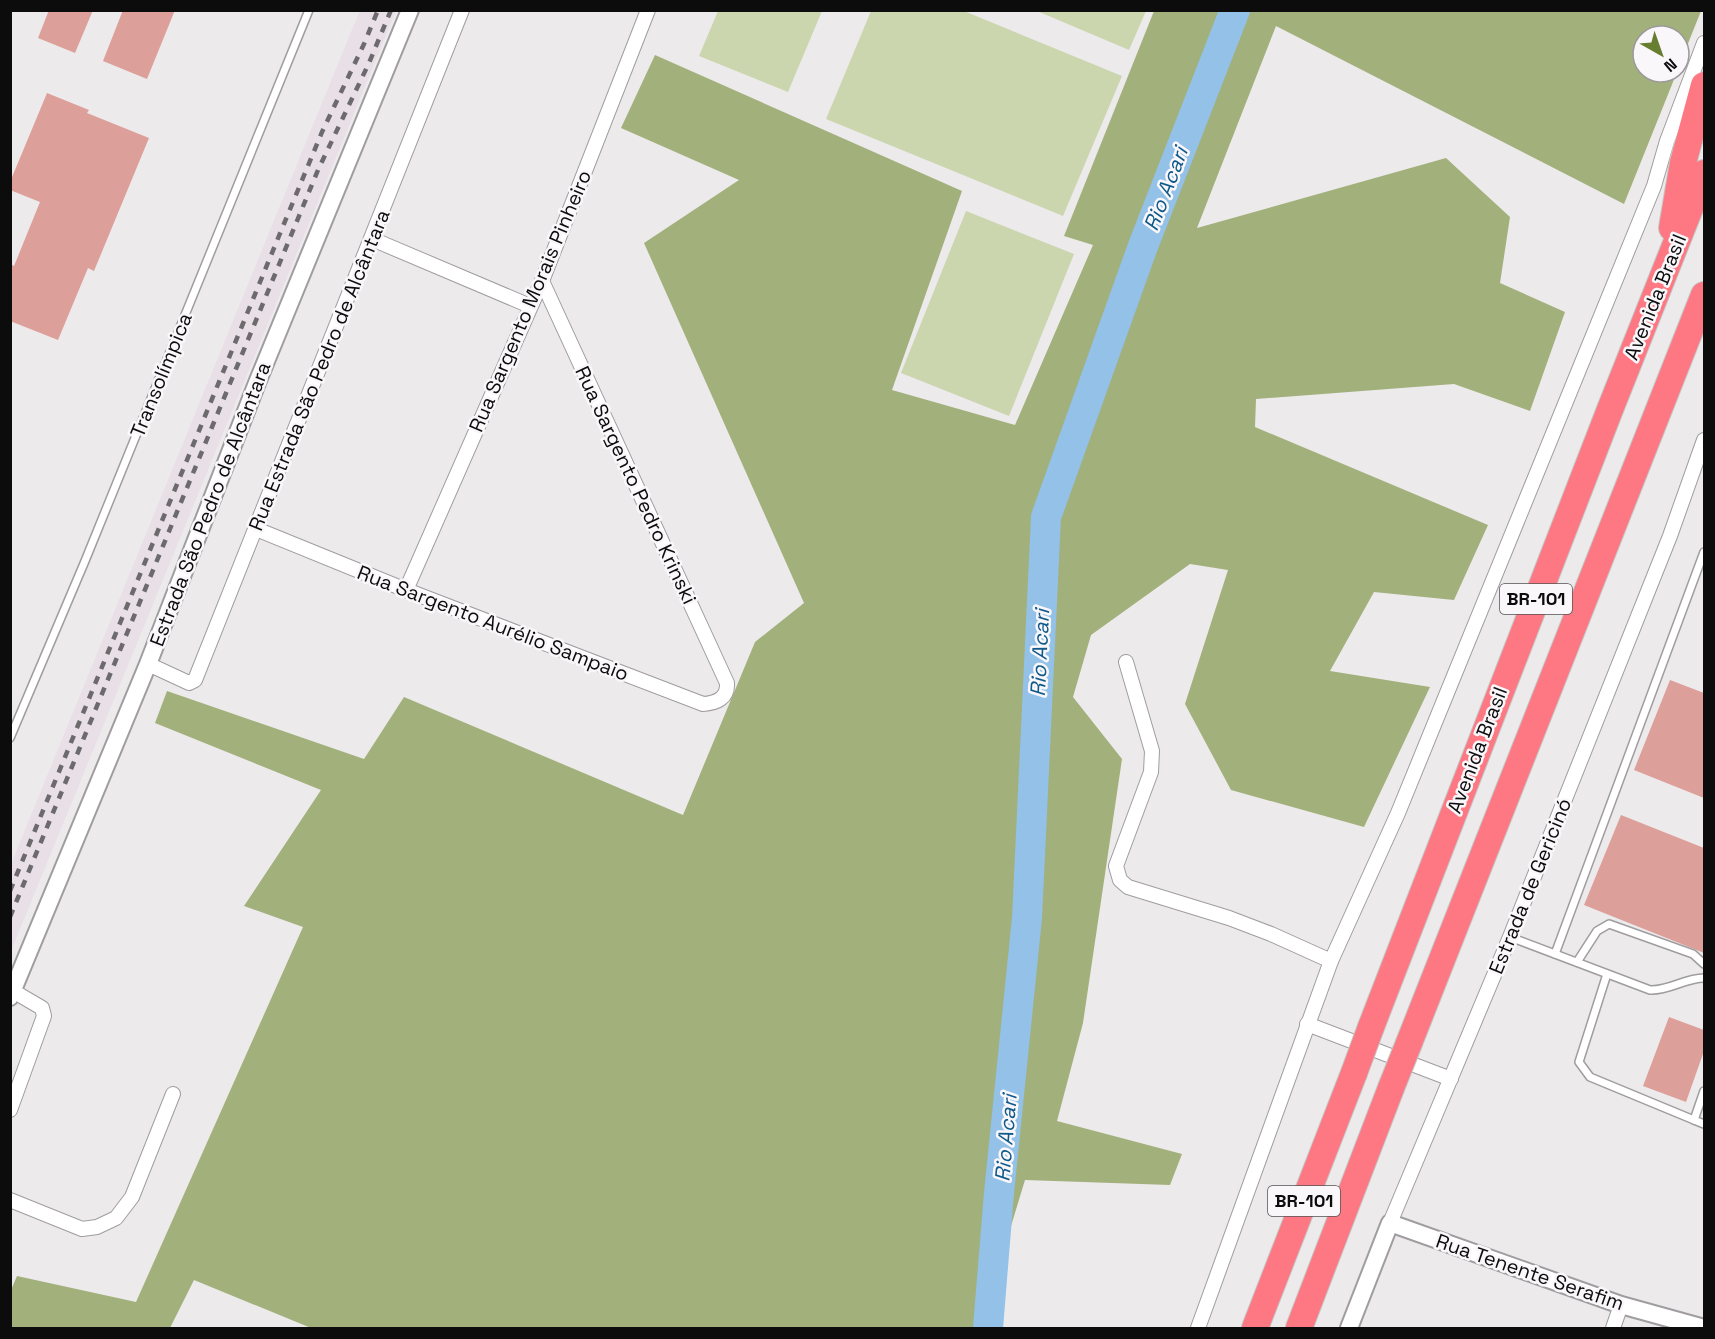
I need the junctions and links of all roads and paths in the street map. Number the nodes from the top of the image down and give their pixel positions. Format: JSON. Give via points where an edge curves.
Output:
{"nodes":[{"id":1,"x":309,"y":10,"type":"edge"},
{"id":2,"x":410,"y":10,"type":"edge"},
{"id":3,"x":462,"y":10,"type":"edge"},
{"id":4,"x":648,"y":10,"type":"edge"},
{"id":5,"x":1704,"y":43,"type":"edge"},
{"id":6,"x":1704,"y":85,"type":"edge"},
{"id":7,"x":1704,"y":173,"type":"edge"},
{"id":8,"x":372,"y":239,"type":"junction"},
{"id":9,"x":1669,"y":262,"type":"junction"},
{"id":10,"x":542,"y":281,"type":"junction"},
{"id":11,"x":1704,"y":295,"type":"edge"},
{"id":12,"x":530,"y":306,"type":"junction"},
{"id":13,"x":1704,"y":440,"type":"edge"},
{"id":14,"x":256,"y":529,"type":"junction"},
{"id":15,"x":1704,"y":552,"type":"edge"},
{"id":16,"x":406,"y":590,"type":"junction"},
{"id":17,"x":1126,"y":662,"type":"dead end"},
{"id":18,"x":148,"y":664,"type":"junction"},
{"id":19,"x":728,"y":690,"type":"joint"},
{"id":20,"x":10,"y":738,"type":"edge"},
{"id":21,"x":1510,"y":937,"type":"junction"},
{"id":22,"x":1555,"y":954,"type":"junction"},
{"id":23,"x":1331,"y":961,"type":"junction"},
{"id":24,"x":1577,"y":962,"type":"junction"},
{"id":25,"x":1704,"y":964,"type":"edge"},
{"id":26,"x":1607,"y":974,"type":"junction"},
{"id":27,"x":1704,"y":978,"type":"edge"},
{"id":28,"x":12,"y":994,"type":"edge"},
{"id":29,"x":1307,"y":1024,"type":"junction"},
{"id":30,"x":1451,"y":1079,"type":"junction"},
{"id":31,"x":1704,"y":1091,"type":"edge"},
{"id":32,"x":173,"y":1094,"type":"dead end"},
{"id":33,"x":10,"y":1110,"type":"edge"},
{"id":34,"x":1694,"y":1120,"type":"junction"},
{"id":35,"x":1704,"y":1124,"type":"edge"},
{"id":36,"x":10,"y":1200,"type":"edge"},
{"id":37,"x":1390,"y":1223,"type":"junction"},
{"id":38,"x":1621,"y":1305,"type":"junction"},
{"id":39,"x":1704,"y":1328,"type":"edge"},
{"id":40,"x":1198,"y":1329,"type":"edge"},
{"id":41,"x":1255,"y":1329,"type":"edge"},
{"id":42,"x":1299,"y":1329,"type":"edge"},
{"id":43,"x":1349,"y":1329,"type":"edge"},
{"id":44,"x":1613,"y":1329,"type":"edge"}],
"edges":[{"from":1,"to":20,"type":"lane","name":"Transolímpica"},
{"from":2,"to":18,"type":"street","name":"Estrada São Pedro de Alcântara"},
{"from":3,"to":8,"type":"street","name":"Rua Estrada São Pedro de Alcântara"},
{"from":4,"to":10,"type":"street","name":"Rua Sargento Morais Pinheiro"},
{"from":5,"to":23,"type":"street","via":[[1654,186],[1398,813]]},
{"from":6,"to":9,"type":"highway","via":[[1683,163]]},
{"from":7,"to":9,"type":"highway","name":"Avenida Brasil","number":"BR-101"},
{"from":8,"to":12,"type":"street"},
{"from":8,"to":14,"type":"street","name":"Rua Estrada São Pedro de Alcântara"},
{"from":9,"to":41,"type":"highway","name":"Avenida Brasil","number":"BR-101","bridge":true,"via":[[1419,898]]},
{"from":10,"to":12,"type":"street","name":"Rua Sargento Morais Pinheiro"},
{"from":10,"to":19,"type":"street","name":"Rua Sargento Pedro Krinski"},
{"from":11,"to":42,"type":"highway","number":"BR-101","bridge":true},
{"from":12,"to":16,"type":"street","name":"Rua Sargento Morais Pinheiro"},
{"from":13,"to":21,"type":"street","name":"Estrada de Gericinó","via":[[1670,536]]},
{"from":14,"to":16,"type":"street","name":"Rua Sargento Aurélio Sampaio"},
{"from":14,"to":18,"type":"street","name":"Rua Estrada São Pedro de Alcântara","via":[[195,680],[189,682]]},
{"from":15,"to":22,"type":"lane"},
{"from":16,"to":19,"type":"street","name":"Rua Sargento Aurélio Sampaio","via":[[703,704],[722,699]]},
{"from":17,"to":23,"type":"street","via":[[1152,761],[1145,792],[1116,866],[1120,880],[1128,887],[1250,926]]},
{"from":18,"to":28,"type":"street","name":"Estrada São Pedro de Alcântara"},
{"from":21,"to":22,"type":"lane"},
{"from":21,"to":30,"type":"street","name":"Estrada de Gericinó"},
{"from":22,"to":24,"type":"lane"},
{"from":23,"to":29,"type":"street"},
{"from":24,"to":25,"type":"lane","via":[[1597,931],[1609,924],[1693,954]]},
{"from":24,"to":26,"type":"lane"},
{"from":26,"to":27,"type":"lane","via":[[1650,990]]},
{"from":26,"to":34,"type":"lane","via":[[1579,1062],[1590,1077]]},
{"from":28,"to":33,"type":"street","via":[[42,1008],[44,1016]]},
{"from":29,"to":30,"type":"street"},
{"from":29,"to":40,"type":"street"},
{"from":30,"to":37,"type":"street","name":"Estrada de Gericinó"},
{"from":31,"to":34,"type":"lane"},
{"from":32,"to":36,"type":"street","via":[[132,1197],[116,1218],[82,1229]]},
{"from":34,"to":35,"type":"lane"},
{"from":37,"to":38,"type":"street","name":"Rua Tenente Serafim"},
{"from":37,"to":43,"type":"street","name":"Estrada de Gericinó"},
{"from":38,"to":39,"type":"street","name":"Rua Tenente Serafim"},
{"from":38,"to":44,"type":"street"}]}
